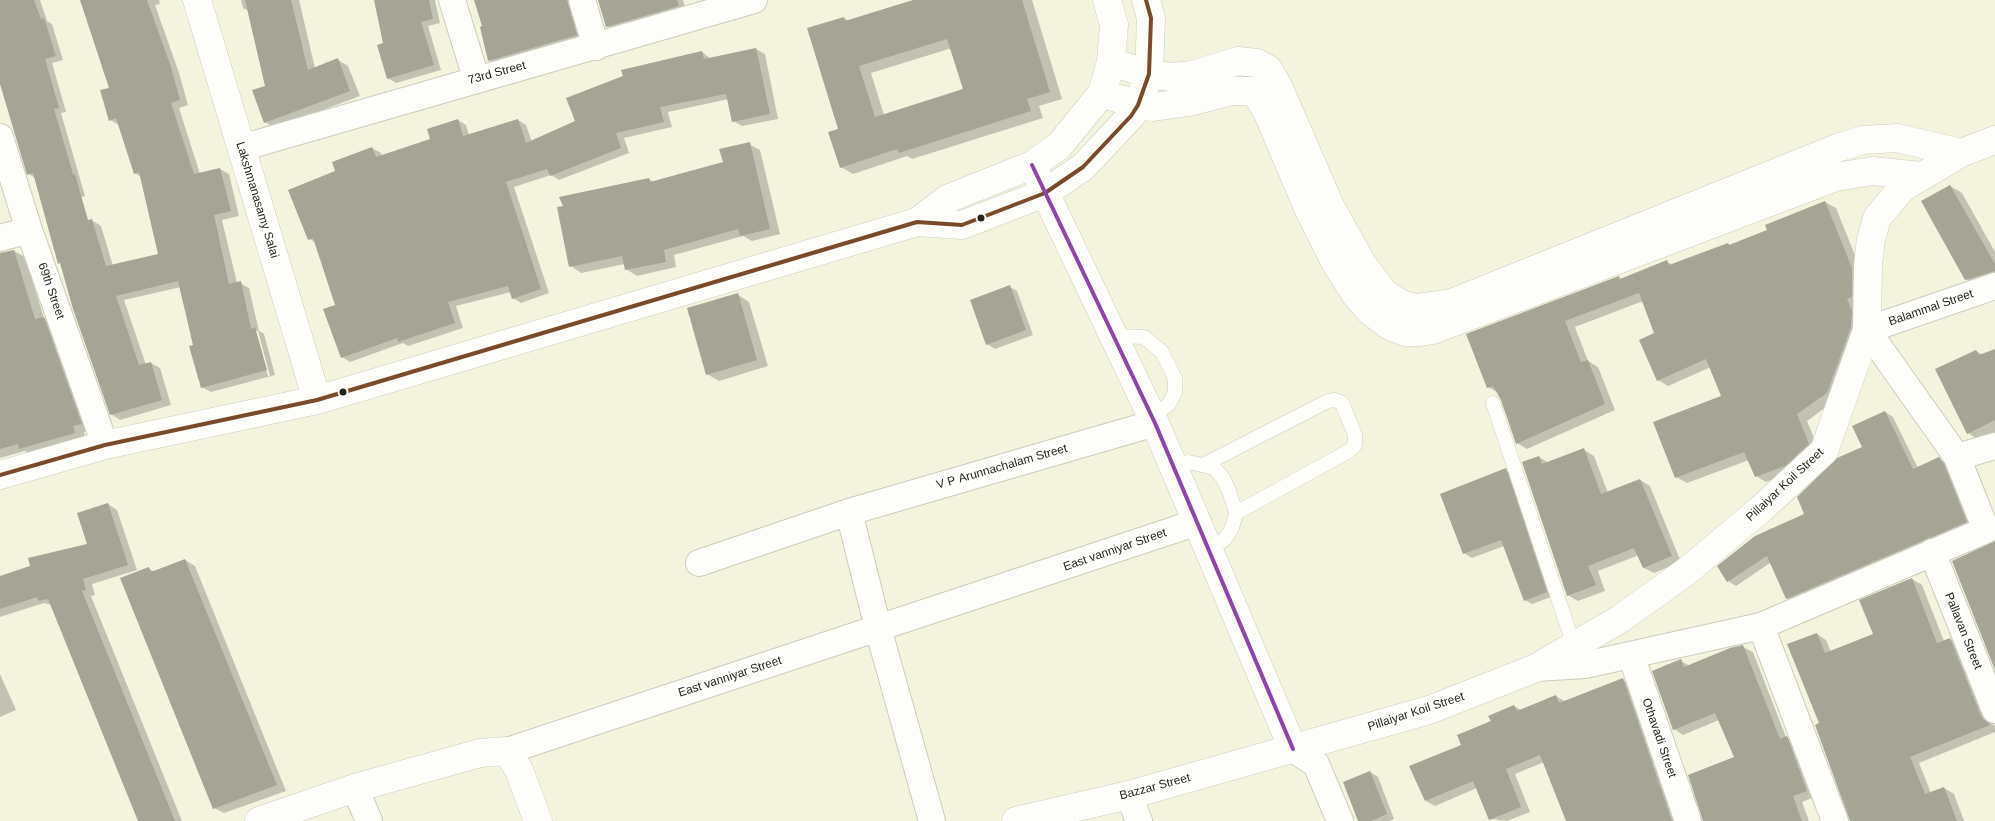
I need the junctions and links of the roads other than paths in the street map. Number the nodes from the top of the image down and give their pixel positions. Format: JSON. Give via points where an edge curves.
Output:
{"nodes":[{"id":1,"x":197,"y":0,"type":"edge"},
{"id":2,"x":452,"y":0,"type":"edge"},
{"id":3,"x":582,"y":0,"type":"edge"},
{"id":4,"x":754,"y":0,"type":"edge"},
{"id":5,"x":1107,"y":0,"type":"edge"},
{"id":6,"x":1146,"y":0,"type":"edge"},
{"id":7,"x":700,"y":7,"type":"edge"},
{"id":8,"x":596,"y":47,"type":"junction"},
{"id":9,"x":1111,"y":62,"type":"junction"},
{"id":10,"x":1148,"y":74,"type":"junction"},
{"id":11,"x":476,"y":78,"type":"junction"},
{"id":12,"x":1102,"y":92,"type":"junction"},
{"id":13,"x":1138,"y":105,"type":"junction"},
{"id":14,"x":0,"y":136,"type":"edge"},
{"id":15,"x":1995,"y":140,"type":"edge"},
{"id":16,"x":241,"y":148,"type":"junction"},
{"id":17,"x":1961,"y":153,"type":"junction"},
{"id":18,"x":1032,"y":165,"type":"junction"},
{"id":19,"x":1921,"y":176,"type":"junction"},
{"id":20,"x":1045,"y":193,"type":"junction"},
{"id":21,"x":917,"y":222,"type":"junction"},
{"id":22,"x":29,"y":230,"type":"junction"},
{"id":23,"x":0,"y":238,"type":"edge"},
{"id":24,"x":1995,"y":286,"type":"edge"},
{"id":25,"x":1868,"y":330,"type":"junction"},
{"id":26,"x":1114,"y":336,"type":"junction"},
{"id":27,"x":317,"y":400,"type":"junction"},
{"id":28,"x":1493,"y":403,"type":"dead end"},
{"id":29,"x":1153,"y":418,"type":"junction"},
{"id":30,"x":105,"y":445,"type":"junction"},
{"id":31,"x":1995,"y":446,"type":"edge"},
{"id":32,"x":1957,"y":457,"type":"junction"},
{"id":33,"x":1174,"y":464,"type":"junction"},
{"id":34,"x":1204,"y":465,"type":"junction"},
{"id":35,"x":0,"y":475,"type":"edge"},
{"id":36,"x":849,"y":512,"type":"junction"},
{"id":37,"x":1236,"y":513,"type":"junction"},
{"id":38,"x":1198,"y":522,"type":"junction"},
{"id":39,"x":1991,"y":529,"type":"edge"},
{"id":40,"x":1210,"y":549,"type":"junction"},
{"id":41,"x":1932,"y":552,"type":"junction"},
{"id":42,"x":699,"y":562,"type":"dead end"},
{"id":43,"x":1761,"y":626,"type":"junction"},
{"id":44,"x":878,"y":628,"type":"junction"},
{"id":45,"x":1574,"y":646,"type":"junction"},
{"id":46,"x":1630,"y":655,"type":"junction"},
{"id":47,"x":1536,"y":668,"type":"junction"},
{"id":48,"x":1995,"y":710,"type":"edge"},
{"id":49,"x":1294,"y":749,"type":"junction"},
{"id":50,"x":507,"y":751,"type":"junction"},
{"id":51,"x":355,"y":788,"type":"junction"},
{"id":52,"x":1129,"y":795,"type":"junction"},
{"id":53,"x":259,"y":821,"type":"edge"},
{"id":54,"x":368,"y":821,"type":"edge"},
{"id":55,"x":538,"y":821,"type":"edge"},
{"id":56,"x":932,"y":821,"type":"edge"},
{"id":57,"x":1016,"y":821,"type":"edge"},
{"id":58,"x":1139,"y":821,"type":"edge"},
{"id":59,"x":1340,"y":821,"type":"edge"},
{"id":60,"x":1688,"y":821,"type":"edge"},
{"id":61,"x":1835,"y":821,"type":"edge"}],
"edges":[{"from":1,"to":16,"type":"street","name":"Lakshmanasamy Salai"},
{"from":2,"to":11,"type":"street"},
{"from":3,"to":8,"type":"street"},
{"from":4,"to":7,"type":"street","name":"73rd Street"},
{"from":5,"to":9,"type":"street","via":[[1114,24]]},
{"from":6,"to":10,"type":"street","via":[[1151,18]]},
{"from":7,"to":8,"type":"street","name":"73rd Street"},
{"from":8,"to":11,"type":"street","name":"73rd Street"},
{"from":9,"to":10,"type":"street"},
{"from":9,"to":12,"type":"street"},
{"from":10,"to":13,"type":"street"},
{"from":10,"to":17,"type":"street","via":[[1192,75],[1238,61],[1258,63],[1268,69],[1330,206],[1363,265],[1384,293],[1403,305],[1416,308],[1452,303],[1863,140],[1897,138]]},
{"from":11,"to":16,"type":"street","name":"73rd Street"},
{"from":12,"to":13,"type":"street"},
{"from":12,"to":18,"type":"street","via":[[1059,146]]},
{"from":13,"to":19,"type":"street","via":[[1153,107],[1232,91],[1251,91],[1267,111],[1309,210],[1356,295],[1371,312],[1405,332],[1433,330],[1836,177],[1872,172]]},
{"from":13,"to":20,"type":"street","via":[[1083,166]]},
{"from":14,"to":22,"type":"street","name":"69th Street"},
{"from":15,"to":17,"type":"street","name":"Pillaiyar Koil Street"},
{"from":16,"to":27,"type":"street","name":"Lakshmanasamy Salai"},
{"from":17,"to":19,"type":"street","name":"Pillaiyar Koil Street"},
{"from":18,"to":20,"type":"street"},
{"from":18,"to":21,"type":"street","via":[[947,199]]},
{"from":19,"to":25,"type":"street","name":"Pillaiyar Koil Street","via":[[1902,188],[1877,218],[1868,265]]},
{"from":20,"to":21,"type":"street","via":[[962,225]]},
{"from":20,"to":26,"type":"street"},
{"from":21,"to":27,"type":"street"},
{"from":22,"to":23,"type":"street"},
{"from":22,"to":30,"type":"street","name":"69th Street"},
{"from":24,"to":25,"type":"street","name":"Balammal Street"},
{"from":25,"to":32,"type":"street"},
{"from":25,"to":45,"type":"street","name":"Pillaiyar Koil Street","via":[[1824,451],[1687,571],[1620,619]]},
{"from":26,"to":29,"type":"street"},
{"from":26,"to":29,"type":"lane","via":[[1144,337],[1162,352],[1170,368],[1175,379],[1175,392],[1169,404]]},
{"from":27,"to":30,"type":"street"},
{"from":28,"to":45,"type":"lane"},
{"from":29,"to":33,"type":"street"},
{"from":29,"to":36,"type":"street","name":"V P Arunnachalam Street"},
{"from":30,"to":35,"type":"street"},
{"from":31,"to":32,"type":"street"},
{"from":32,"to":39,"type":"street"},
{"from":33,"to":34,"type":"lane"},
{"from":33,"to":38,"type":"street"},
{"from":34,"to":37,"type":"lane","via":[[1214,468],[1223,478]]},
{"from":34,"to":37,"type":"lane","via":[[1328,401],[1342,403],[1355,435],[1355,445]]},
{"from":36,"to":42,"type":"street","name":"V P Arunnachalam Street"},
{"from":36,"to":44,"type":"street"},
{"from":37,"to":40,"type":"lane","via":[[1225,539]]},
{"from":38,"to":40,"type":"street"},
{"from":38,"to":44,"type":"street","name":"East vanniyar Street"},
{"from":39,"to":41,"type":"street","name":"Pillaiyar Koil Street"},
{"from":40,"to":49,"type":"street"},
{"from":41,"to":43,"type":"street","name":"Pillaiyar Koil Street"},
{"from":41,"to":48,"type":"street","name":"Pallavan Street"},
{"from":43,"to":46,"type":"street","name":"Pillaiyar Koil Street"},
{"from":43,"to":61,"type":"street"},
{"from":44,"to":50,"type":"street","name":"East vanniyar Street"},
{"from":44,"to":56,"type":"street"},
{"from":45,"to":47,"type":"street","name":"Pillaiyar Koil Street"},
{"from":46,"to":47,"type":"street","name":"Pillaiyar Koil Street","via":[[1585,665]]},
{"from":46,"to":60,"type":"street","name":"Othavadi Street"},
{"from":47,"to":49,"type":"street","name":"Pillaiyar Koil Street","via":[[1429,710]]},
{"from":49,"to":52,"type":"street","name":"Bazzar Street"},
{"from":49,"to":59,"type":"street","via":[[1316,764]]},
{"from":50,"to":51,"type":"street","name":"East vanniyar Street","via":[[480,753]]},
{"from":50,"to":55,"type":"street","via":[[519,770]]},
{"from":51,"to":53,"type":"street","name":"East vanniyar Street"},
{"from":51,"to":54,"type":"street"},
{"from":52,"to":57,"type":"street","name":"Bazzar Street"},
{"from":52,"to":58,"type":"street"}]}
